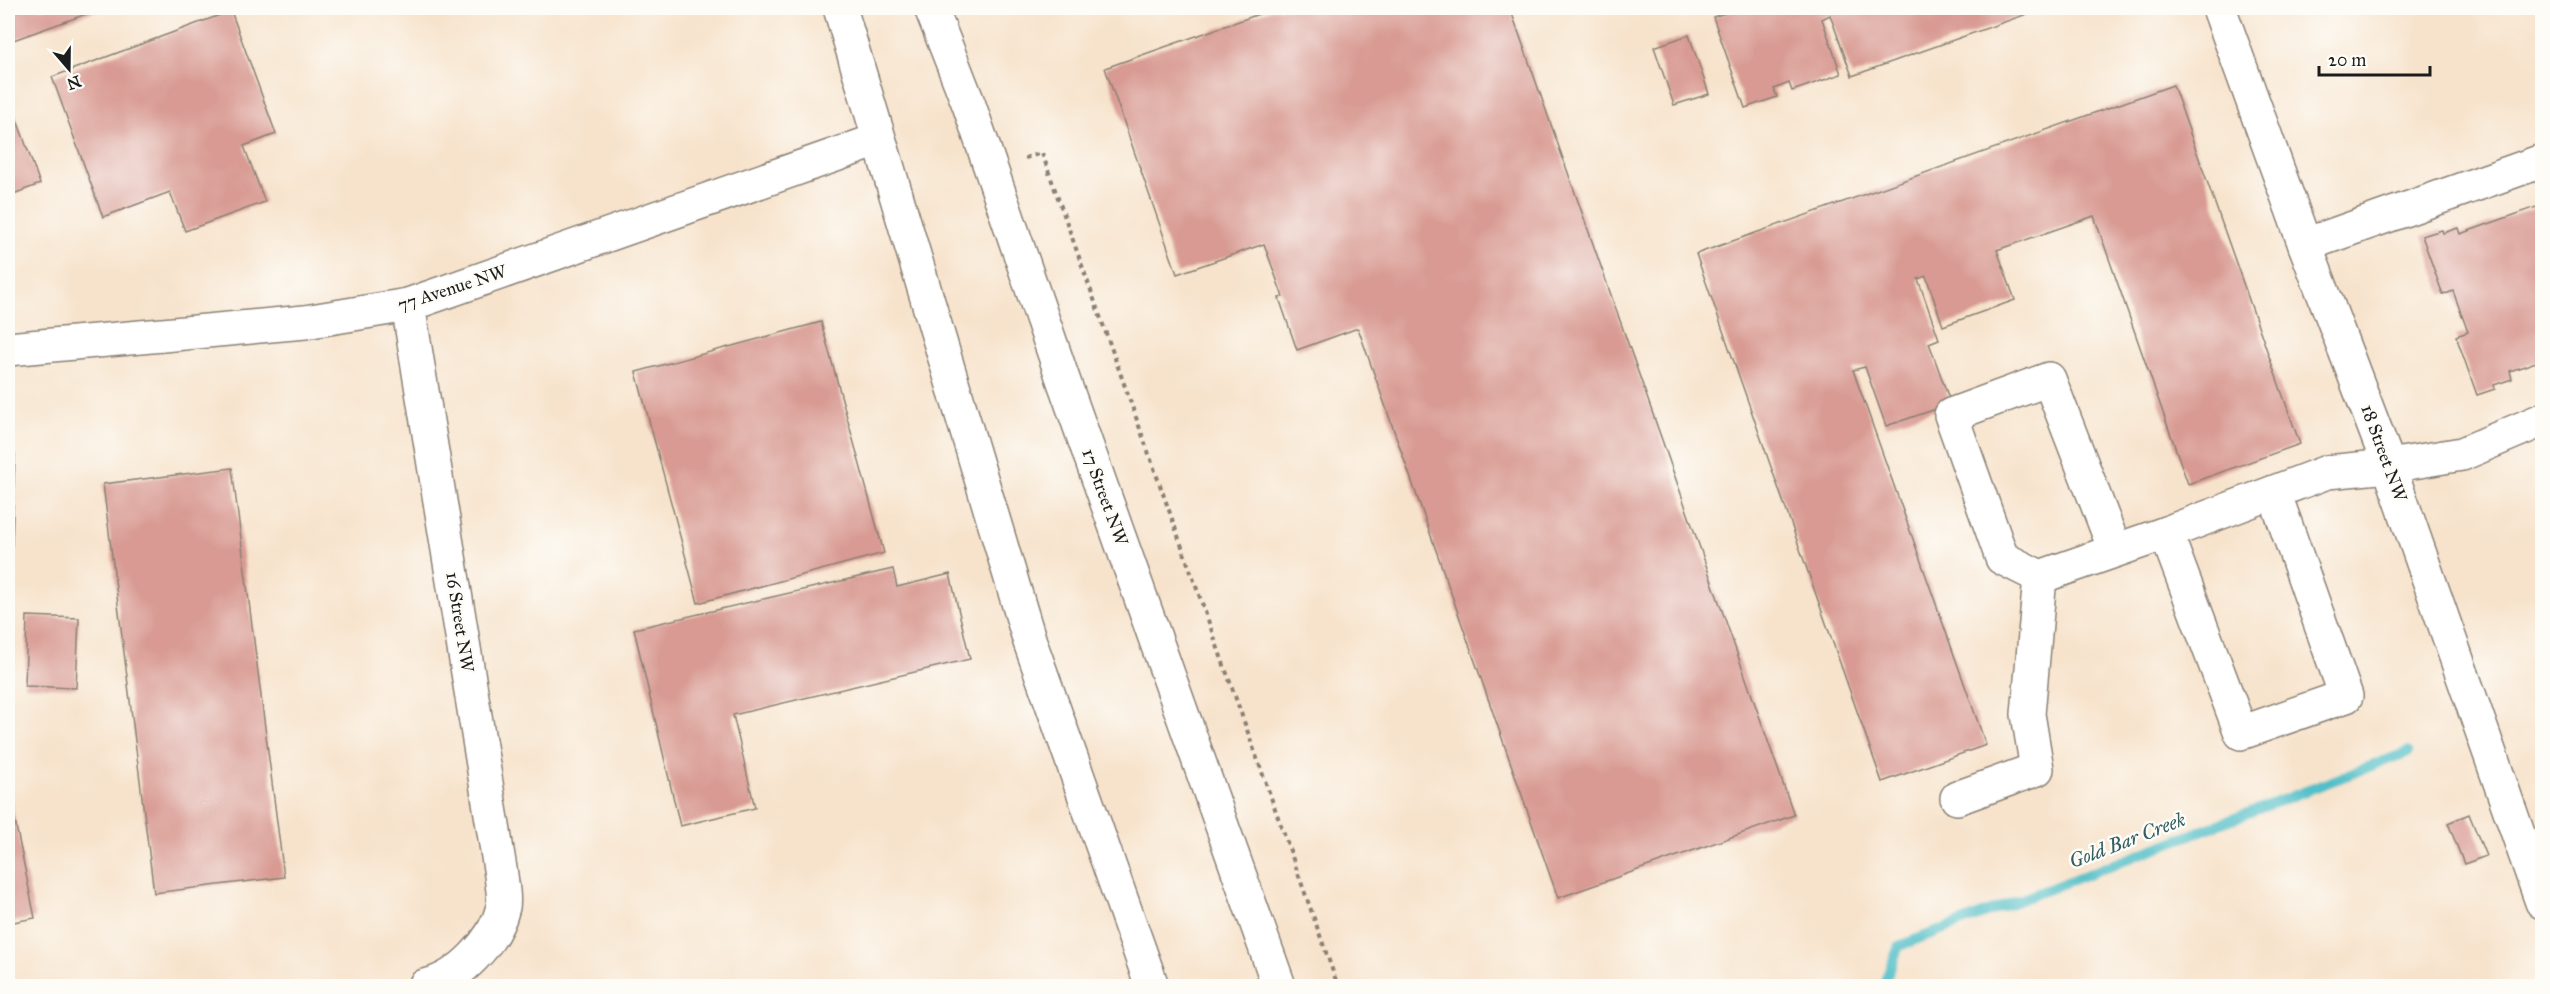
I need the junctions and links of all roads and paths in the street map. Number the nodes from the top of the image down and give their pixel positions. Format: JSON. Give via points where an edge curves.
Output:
{"nodes":[{"id":1,"x":840,"y":8,"type":"edge"},
{"id":2,"x":932,"y":8,"type":"edge"},
{"id":3,"x":2219,"y":8,"type":"edge"},
{"id":4,"x":878,"y":140,"type":"junction"},
{"id":5,"x":2542,"y":161,"type":"edge"},
{"id":6,"x":990,"y":168,"type":"junction"},
{"id":7,"x":2305,"y":245,"type":"junction"},
{"id":8,"x":408,"y":305,"type":"junction"},
{"id":9,"x":8,"y":349,"type":"edge"},
{"id":10,"x":2542,"y":420,"type":"edge"},
{"id":11,"x":2389,"y":466,"type":"junction"},
{"id":12,"x":2274,"y":492,"type":"junction"},
{"id":13,"x":2166,"y":533,"type":"junction"},
{"id":14,"x":2115,"y":550,"type":"junction"},
{"id":15,"x":2040,"y":577,"type":"junction"},
{"id":16,"x":1957,"y":798,"type":"dead end"},
{"id":17,"x":2542,"y":902,"type":"edge"},
{"id":18,"x":425,"y":987,"type":"edge"},
{"id":19,"x":1152,"y":987,"type":"edge"},
{"id":20,"x":1279,"y":987,"type":"edge"},
{"id":21,"x":1338,"y":987,"type":"edge"}],
"edges":[{"from":1,"to":4,"type":"street"},
{"from":2,"to":6,"type":"street","name":"17 Street NW"},
{"from":3,"to":7,"type":"street","name":"18 Street NW"},
{"from":4,"to":8,"type":"street","name":"77 Avenue NW"},
{"from":4,"to":19,"type":"street","via":[[1030,642]]},
{"from":5,"to":7,"type":"street"},
{"from":6,"to":20,"type":"street","name":"17 Street NW"},
{"from":6,"to":21,"type":"path","via":[[1042,153]]},
{"from":7,"to":11,"type":"street","name":"18 Street NW"},
{"from":8,"to":9,"type":"street","name":"77 Avenue NW","via":[[305,322]]},
{"from":8,"to":18,"type":"street","name":"16 Street NW","via":[[504,906],[491,938],[475,957]]},
{"from":10,"to":11,"type":"street","via":[[2462,454]]},
{"from":11,"to":12,"type":"street","via":[[2327,472]]},
{"from":11,"to":17,"type":"street","name":"18 Street NW"},
{"from":12,"to":13,"type":"street"},
{"from":12,"to":13,"type":"street","via":[[2346,696],[2241,733]]},
{"from":13,"to":14,"type":"street"},
{"from":14,"to":15,"type":"street"},
{"from":14,"to":15,"type":"street","via":[[2049,379],[1951,415],[2002,558]]},
{"from":15,"to":16,"type":"street","via":[[2028,714],[2037,769]]}]}
